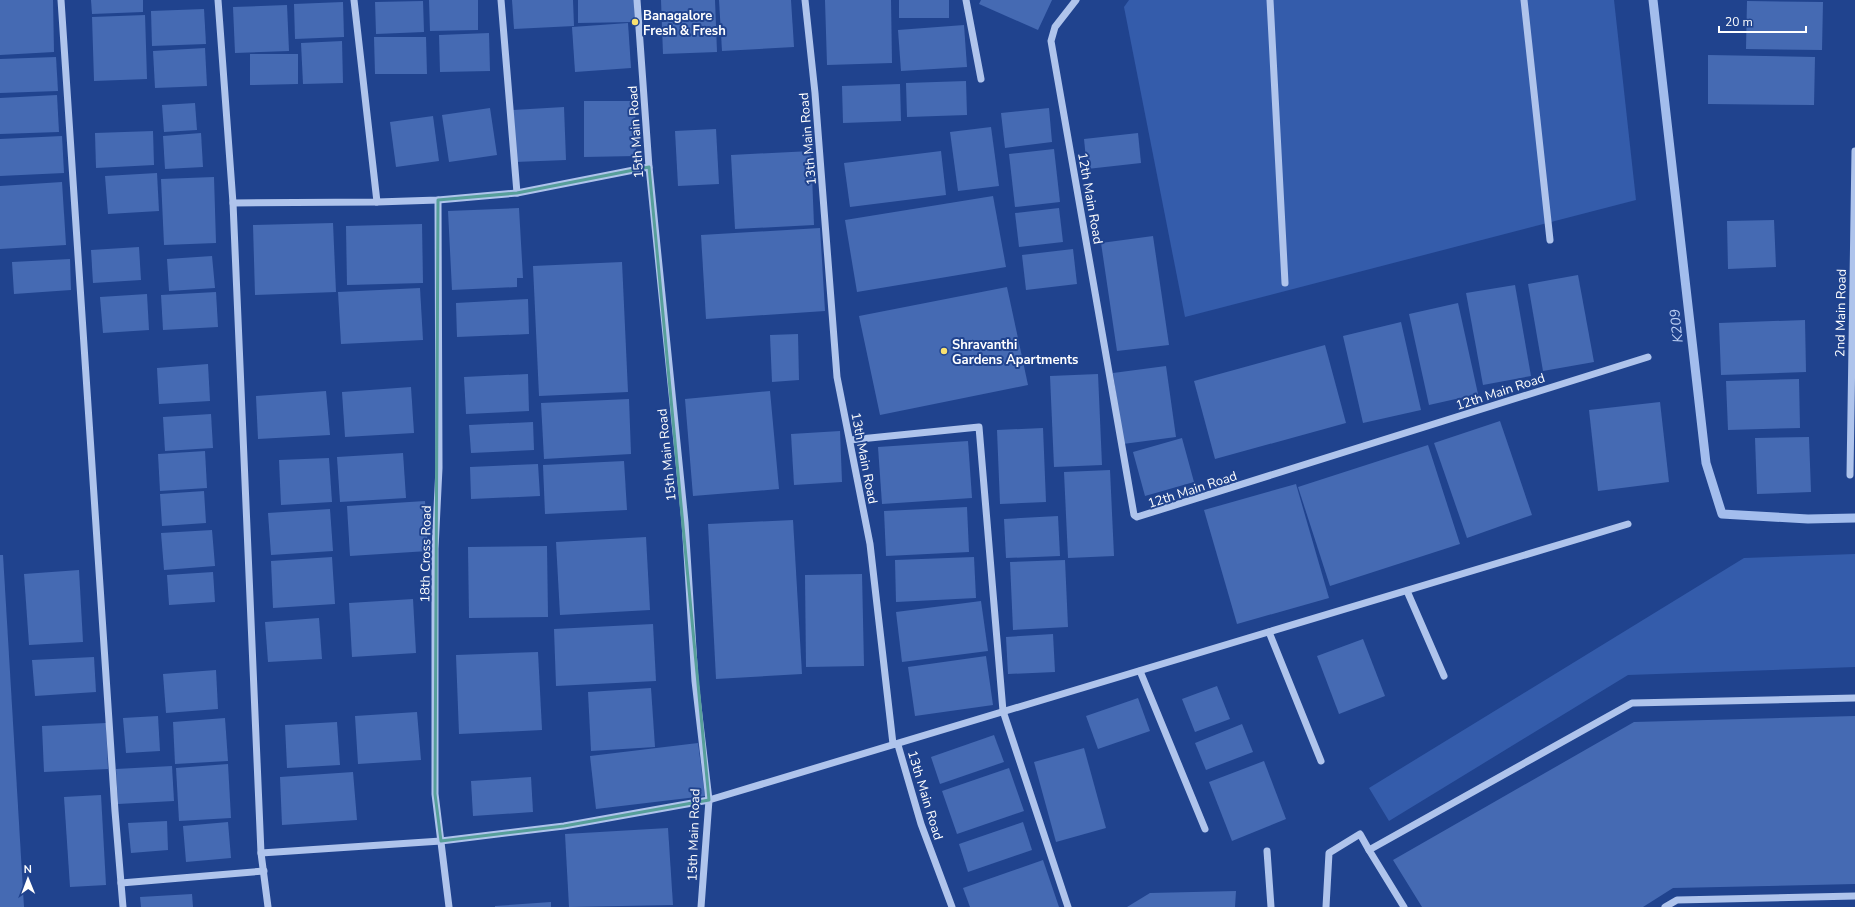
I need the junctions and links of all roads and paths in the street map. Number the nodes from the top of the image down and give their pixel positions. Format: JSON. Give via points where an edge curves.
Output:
{"nodes":[{"id":1,"x":61,"y":0,"type":"edge"},
{"id":2,"x":218,"y":0,"type":"edge"},
{"id":3,"x":354,"y":0,"type":"edge"},
{"id":4,"x":501,"y":0,"type":"edge"},
{"id":5,"x":637,"y":0,"type":"edge"},
{"id":6,"x":805,"y":0,"type":"edge"},
{"id":7,"x":966,"y":0,"type":"edge"},
{"id":8,"x":1076,"y":0,"type":"edge"},
{"id":9,"x":1270,"y":0,"type":"edge"},
{"id":10,"x":1524,"y":0,"type":"edge"},
{"id":11,"x":982,"y":79,"type":"dead end"},
{"id":12,"x":1855,"y":151,"type":"edge"},
{"id":13,"x":649,"y":167,"type":"junction"},
{"id":14,"x":517,"y":193,"type":"junction"},
{"id":15,"x":438,"y":200,"type":"junction"},
{"id":16,"x":377,"y":202,"type":"junction"},
{"id":17,"x":234,"y":203,"type":"junction"},
{"id":18,"x":1550,"y":240,"type":"dead end"},
{"id":19,"x":1285,"y":283,"type":"dead end"},
{"id":20,"x":1648,"y":357,"type":"dead end"},
{"id":21,"x":850,"y":440,"type":"junction"},
{"id":22,"x":1850,"y":475,"type":"dead end"},
{"id":23,"x":1628,"y":524,"type":"dead end"},
{"id":24,"x":1407,"y":590,"type":"junction"},
{"id":25,"x":1269,"y":632,"type":"junction"},
{"id":26,"x":1140,"y":671,"type":"junction"},
{"id":27,"x":1444,"y":676,"type":"dead end"},
{"id":28,"x":1855,"y":698,"type":"edge"},
{"id":29,"x":1003,"y":711,"type":"junction"},
{"id":30,"x":893,"y":744,"type":"junction"},
{"id":31,"x":1321,"y":761,"type":"dead end"},
{"id":32,"x":709,"y":800,"type":"junction"},
{"id":33,"x":1205,"y":830,"type":"dead end"},
{"id":34,"x":441,"y":841,"type":"junction"},
{"id":35,"x":1369,"y":850,"type":"junction"},
{"id":36,"x":1267,"y":851,"type":"dead end"},
{"id":37,"x":261,"y":853,"type":"junction"},
{"id":38,"x":264,"y":871,"type":"junction"},
{"id":39,"x":121,"y":883,"type":"junction"},
{"id":40,"x":1855,"y":896,"type":"edge"},
{"id":41,"x":1677,"y":900,"type":"junction"},
{"id":42,"x":123,"y":907,"type":"edge"},
{"id":43,"x":268,"y":907,"type":"edge"},
{"id":44,"x":449,"y":907,"type":"edge"},
{"id":45,"x":701,"y":907,"type":"edge"},
{"id":46,"x":952,"y":907,"type":"edge"},
{"id":47,"x":1068,"y":907,"type":"edge"},
{"id":48,"x":1271,"y":907,"type":"edge"},
{"id":49,"x":1326,"y":907,"type":"edge"},
{"id":50,"x":1404,"y":907,"type":"edge"},
{"id":51,"x":1665,"y":907,"type":"edge"},
{"id":52,"x":1683,"y":907,"type":"edge"}],
"edges":[{"from":1,"to":39,"type":"street"},
{"from":2,"to":17,"type":"street"},
{"from":3,"to":16,"type":"street"},
{"from":4,"to":14,"type":"street"},
{"from":5,"to":13,"type":"street","name":"15th Main Road"},
{"from":6,"to":21,"type":"street","name":"13th Main Road","via":[[815,93],[837,377]]},
{"from":7,"to":11,"type":"street"},
{"from":8,"to":20,"type":"street","name":"12th Main Road","via":[[1056,27],[1051,41],[1134,515],[1137,517]]},
{"from":9,"to":19,"type":"street"},
{"from":10,"to":18,"type":"street"},
{"from":12,"to":22,"type":"street","name":"2nd Main Road"},
{"from":13,"to":14,"type":"street"},
{"from":13,"to":32,"type":"street","name":"15th Main Road","via":[[685,522],[695,681]]},
{"from":14,"to":15,"type":"street"},
{"from":15,"to":16,"type":"street"},
{"from":15,"to":34,"type":"street","name":"18th Cross Road","via":[[439,468],[435,548],[435,794]]},
{"from":16,"to":17,"type":"street"},
{"from":17,"to":37,"type":"street"},
{"from":21,"to":29,"type":"street","via":[[978,427]]},
{"from":21,"to":30,"type":"street","name":"13th Main Road","via":[[870,544]]},
{"from":23,"to":24,"type":"street"},
{"from":24,"to":25,"type":"street"},
{"from":24,"to":27,"type":"street"},
{"from":25,"to":26,"type":"street"},
{"from":25,"to":31,"type":"street"},
{"from":26,"to":29,"type":"street"},
{"from":26,"to":33,"type":"street"},
{"from":28,"to":35,"type":"street","via":[[1632,703]]},
{"from":29,"to":30,"type":"street"},
{"from":29,"to":47,"type":"street"},
{"from":30,"to":32,"type":"street"},
{"from":30,"to":46,"type":"street","name":"13th Main Road","via":[[898,745],[920,824]]},
{"from":32,"to":34,"type":"street","via":[[564,826]]},
{"from":32,"to":45,"type":"street","name":"15th Main Road"},
{"from":34,"to":37,"type":"street"},
{"from":34,"to":44,"type":"street","name":"18th Cross Road"},
{"from":35,"to":49,"type":"street","via":[[1360,834],[1329,853]]},
{"from":35,"to":50,"type":"street"},
{"from":36,"to":48,"type":"street"},
{"from":37,"to":38,"type":"street"},
{"from":38,"to":39,"type":"street"},
{"from":38,"to":43,"type":"street"},
{"from":39,"to":42,"type":"street"},
{"from":40,"to":41,"type":"street"},
{"from":41,"to":51,"type":"street"},
{"from":41,"to":52,"type":"street"}]}
